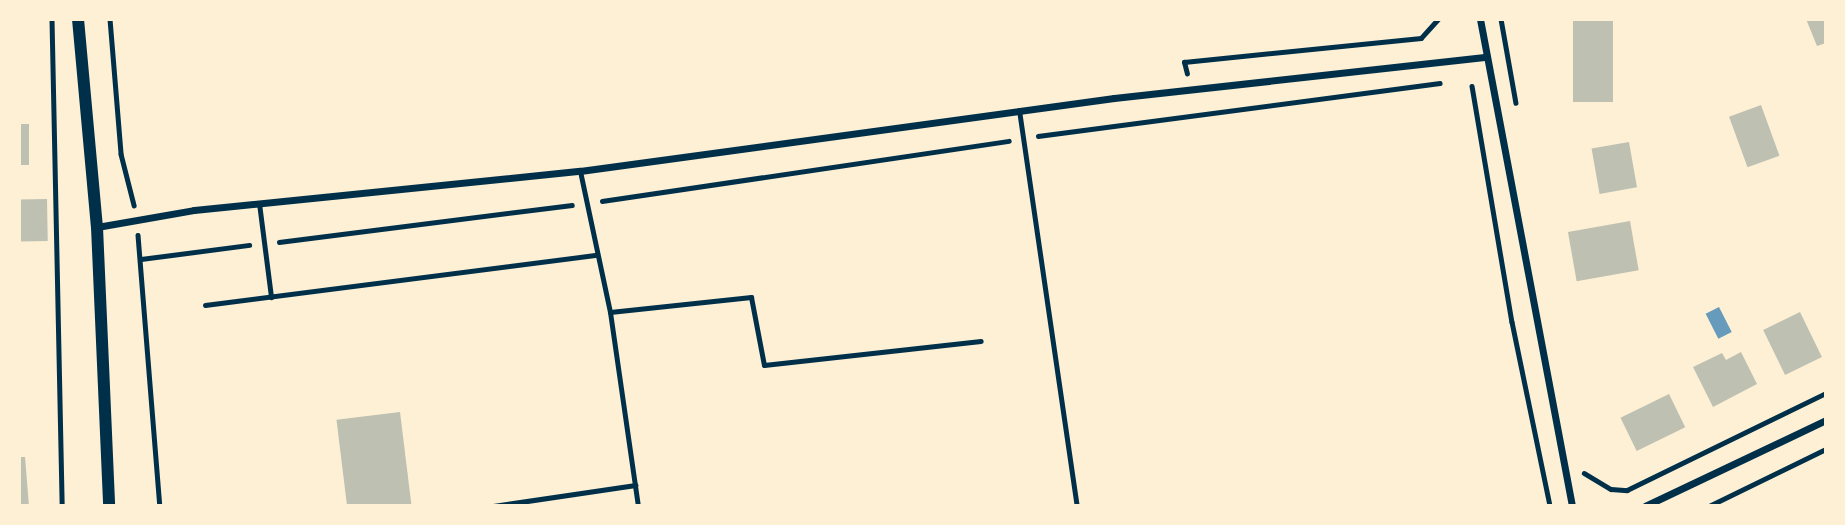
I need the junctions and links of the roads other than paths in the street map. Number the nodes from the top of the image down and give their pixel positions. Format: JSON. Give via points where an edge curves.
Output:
{"nodes":[{"id":1,"x":78,"y":19,"type":"edge"},
{"id":2,"x":1480,"y":19,"type":"edge"},
{"id":3,"x":1487,"y":57,"type":"junction"},
{"id":4,"x":1019,"y":110,"type":"junction"},
{"id":5,"x":580,"y":171,"type":"junction"},
{"id":6,"x":259,"y":203,"type":"junction"},
{"id":7,"x":97,"y":227,"type":"junction"},
{"id":8,"x":597,"y":255,"type":"junction"},
{"id":9,"x":271,"y":297,"type":"junction"},
{"id":10,"x":205,"y":305,"type":"dead end"},
{"id":11,"x":610,"y":312,"type":"junction"},
{"id":12,"x":981,"y":341,"type":"dead end"},
{"id":13,"x":1826,"y":420,"type":"edge"},
{"id":14,"x":635,"y":485,"type":"junction"},
{"id":15,"x":109,"y":506,"type":"edge"},
{"id":16,"x":494,"y":506,"type":"edge"},
{"id":17,"x":638,"y":506,"type":"edge"},
{"id":18,"x":1077,"y":506,"type":"edge"},
{"id":19,"x":1572,"y":506,"type":"edge"},
{"id":20,"x":1645,"y":506,"type":"edge"}],
"edges":[{"from":1,"to":7,"type":"street"},
{"from":2,"to":3,"type":"street"},
{"from":3,"to":4,"type":"street"},
{"from":3,"to":19,"type":"street"},
{"from":4,"to":5,"type":"street"},
{"from":4,"to":18,"type":"lane"},
{"from":5,"to":6,"type":"street"},
{"from":5,"to":8,"type":"lane"},
{"from":6,"to":7,"type":"street"},
{"from":6,"to":9,"type":"lane"},
{"from":7,"to":15,"type":"street"},
{"from":8,"to":9,"type":"lane"},
{"from":8,"to":11,"type":"lane"},
{"from":9,"to":10,"type":"lane"},
{"from":11,"to":12,"type":"lane","via":[[751,297],[764,365]]},
{"from":11,"to":14,"type":"lane"},
{"from":13,"to":20,"type":"street"},
{"from":14,"to":16,"type":"lane"},
{"from":14,"to":17,"type":"lane"}]}
